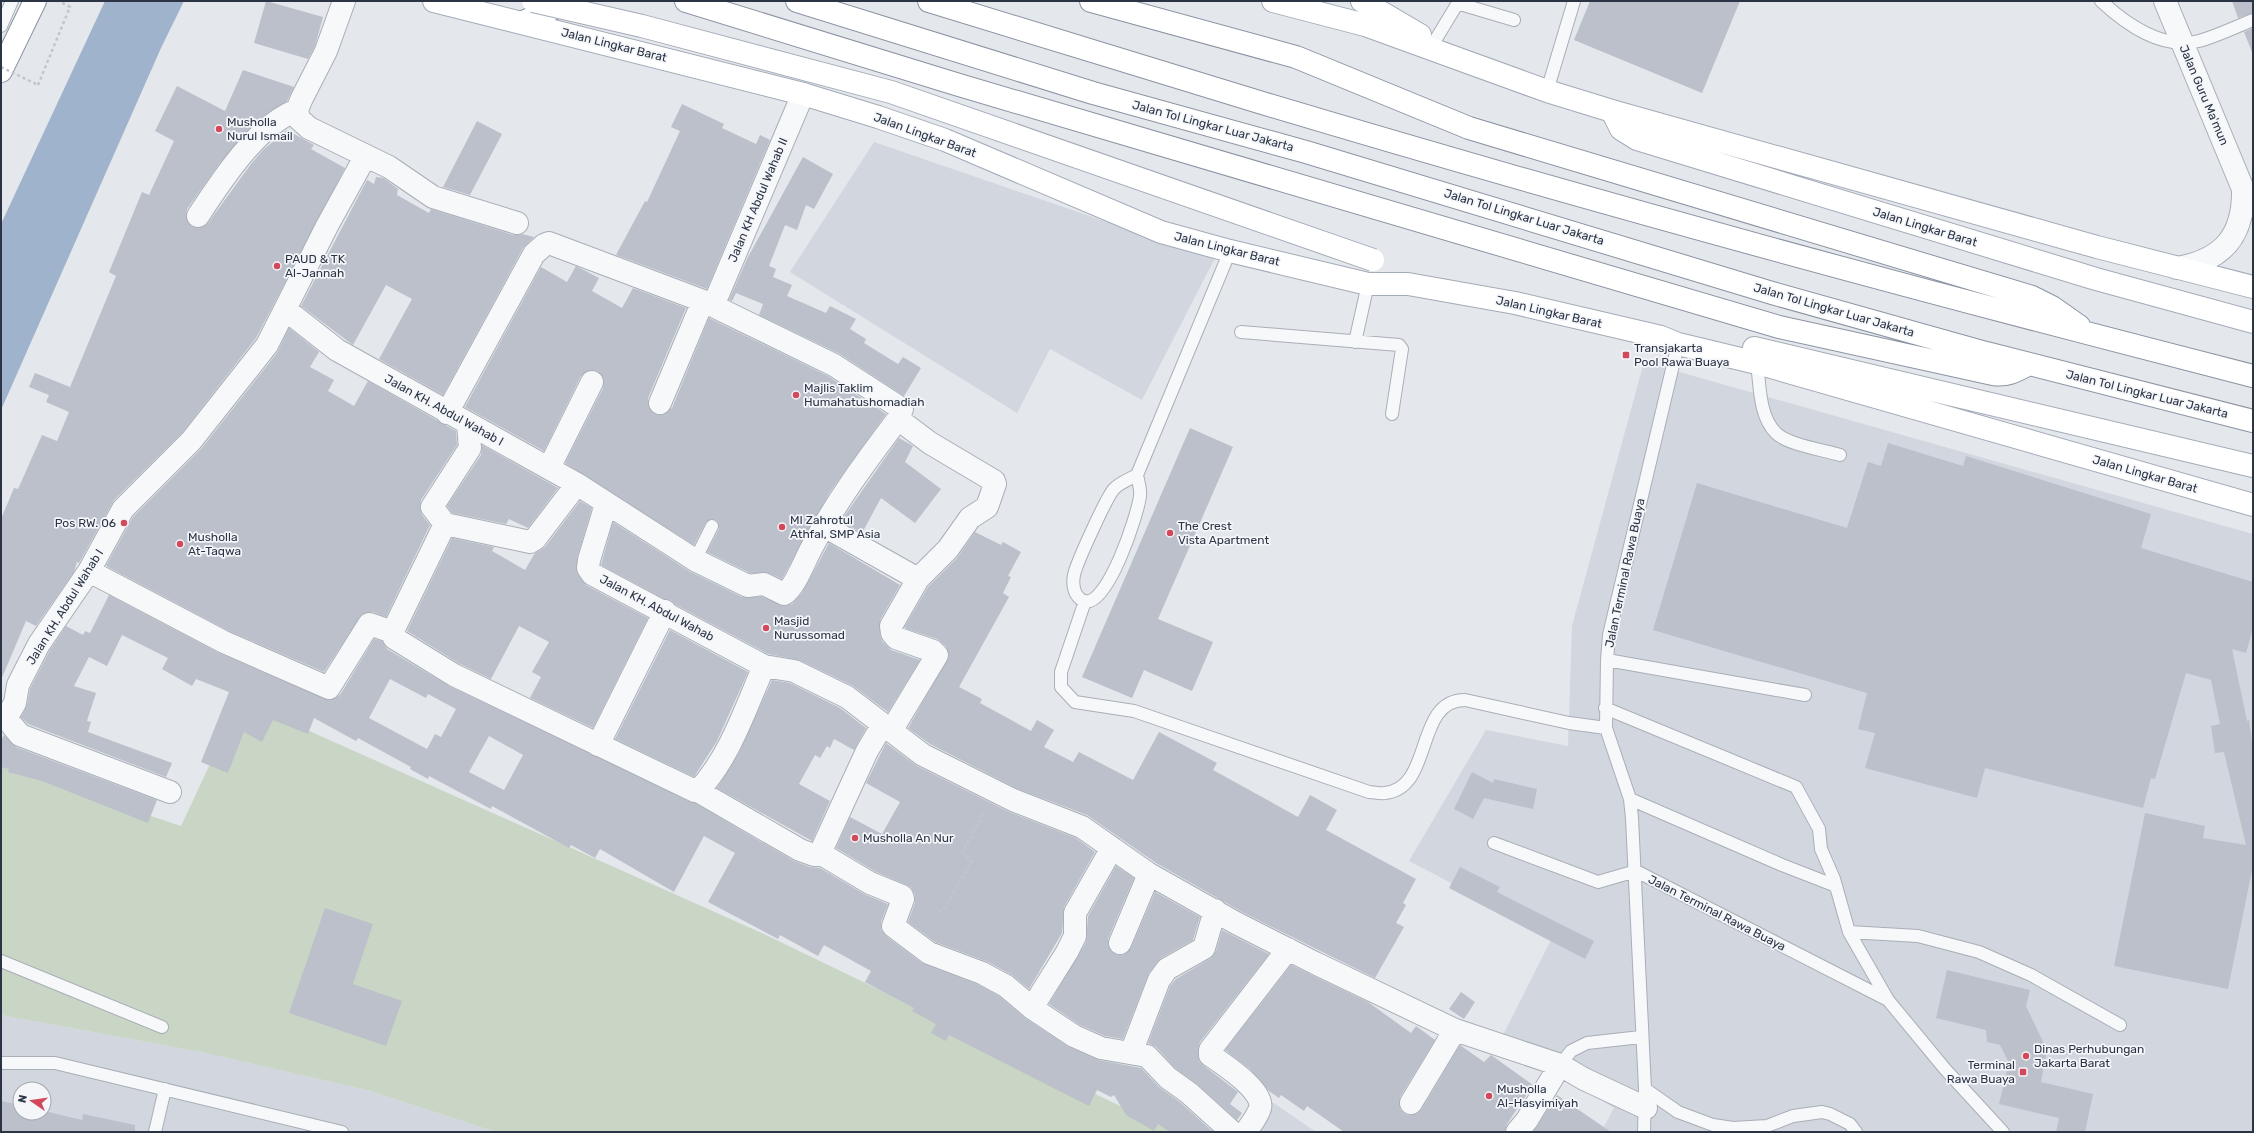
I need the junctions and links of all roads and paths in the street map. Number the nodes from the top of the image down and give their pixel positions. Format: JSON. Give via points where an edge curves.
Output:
{"nodes":[{"id":1,"x":12,"y":1,"type":"edge"},
{"id":2,"x":35,"y":1,"type":"edge"},
{"id":3,"x":59,"y":1,"type":"edge"},
{"id":4,"x":344,"y":1,"type":"edge"},
{"id":5,"x":434,"y":1,"type":"edge"},
{"id":6,"x":533,"y":1,"type":"edge"},
{"id":7,"x":569,"y":1,"type":"edge"},
{"id":8,"x":686,"y":1,"type":"edge"},
{"id":9,"x":797,"y":1,"type":"edge"},
{"id":10,"x":929,"y":1,"type":"edge"},
{"id":11,"x":1091,"y":1,"type":"edge"},
{"id":12,"x":1273,"y":1,"type":"edge"},
{"id":13,"x":1362,"y":1,"type":"edge"},
{"id":14,"x":1574,"y":1,"type":"edge"},
{"id":15,"x":2101,"y":1,"type":"edge"},
{"id":16,"x":2165,"y":1,"type":"edge"},
{"id":17,"x":1514,"y":20,"type":"dead end"},
{"id":18,"x":2253,"y":20,"type":"edge"},
{"id":19,"x":523,"y":22,"type":"junction"},
{"id":20,"x":1,"y":26,"type":"edge"},
{"id":21,"x":2181,"y":42,"type":"junction"},
{"id":22,"x":1442,"y":49,"type":"junction"},
{"id":23,"x":1,"y":67,"type":"edge"},
{"id":24,"x":1,"y":71,"type":"edge"},
{"id":25,"x":1547,"y":91,"type":"junction"},
{"id":26,"x":803,"y":94,"type":"junction"},
{"id":27,"x":297,"y":110,"type":"junction"},
{"id":28,"x":1615,"y":117,"type":"junction"},
{"id":29,"x":365,"y":157,"type":"junction"},
{"id":30,"x":2248,"y":197,"type":"edge"},
{"id":31,"x":198,"y":216,"type":"dead end"},
{"id":32,"x":517,"y":223,"type":"dead end"},
{"id":33,"x":1230,"y":251,"type":"junction"},
{"id":34,"x":2177,"y":268,"type":"junction"},
{"id":35,"x":1368,"y":284,"type":"junction"},
{"id":36,"x":1408,"y":284,"type":"junction"},
{"id":37,"x":2253,"y":287,"type":"edge"},
{"id":38,"x":708,"y":304,"type":"junction"},
{"id":39,"x":286,"y":310,"type":"junction"},
{"id":40,"x":2253,"y":322,"type":"edge"},
{"id":41,"x":1241,"y":332,"type":"dead end"},
{"id":42,"x":2091,"y":334,"type":"junction"},
{"id":43,"x":1355,"y":342,"type":"junction"},
{"id":44,"x":1672,"y":342,"type":"junction"},
{"id":45,"x":1757,"y":363,"type":"junction"},
{"id":46,"x":2029,"y":364,"type":"junction"},
{"id":47,"x":2253,"y":376,"type":"edge"},
{"id":48,"x":592,"y":382,"type":"dead end"},
{"id":49,"x":660,"y":403,"type":"dead end"},
{"id":50,"x":447,"y":413,"type":"junction"},
{"id":51,"x":1392,"y":414,"type":"dead end"},
{"id":52,"x":898,"y":419,"type":"junction"},
{"id":53,"x":2253,"y":421,"type":"edge"},
{"id":54,"x":468,"y":424,"type":"junction"},
{"id":55,"x":1840,"y":455,"type":"dead end"},
{"id":56,"x":2253,"y":466,"type":"edge"},
{"id":57,"x":550,"y":468,"type":"junction"},
{"id":58,"x":1137,"y":475,"type":"junction"},
{"id":59,"x":578,"y":484,"type":"junction"},
{"id":60,"x":606,"y":504,"type":"junction"},
{"id":61,"x":2253,"y":505,"type":"edge"},
{"id":62,"x":445,"y":524,"type":"junction"},
{"id":63,"x":712,"y":526,"type":"dead end"},
{"id":64,"x":824,"y":526,"type":"junction"},
{"id":65,"x":694,"y":560,"type":"junction"},
{"id":66,"x":89,"y":571,"type":"junction"},
{"id":67,"x":918,"y":579,"type":"junction"},
{"id":68,"x":1085,"y":601,"type":"junction"},
{"id":69,"x":665,"y":611,"type":"junction"},
{"id":70,"x":393,"y":632,"type":"junction"},
{"id":71,"x":1607,"y":660,"type":"junction"},
{"id":72,"x":764,"y":666,"type":"junction"},
{"id":73,"x":1805,"y":695,"type":"dead end"},
{"id":74,"x":1605,"y":708,"type":"junction"},
{"id":75,"x":4,"y":719,"type":"edge"},
{"id":76,"x":887,"y":727,"type":"junction"},
{"id":77,"x":1606,"y":728,"type":"junction"},
{"id":78,"x":598,"y":745,"type":"junction"},
{"id":79,"x":698,"y":791,"type":"junction"},
{"id":80,"x":170,"y":792,"type":"dead end"},
{"id":81,"x":995,"y":792,"type":"junction"},
{"id":82,"x":1630,"y":799,"type":"junction"},
{"id":83,"x":1494,"y":843,"type":"dead end"},
{"id":84,"x":1112,"y":848,"type":"junction"},
{"id":85,"x":823,"y":855,"type":"junction"},
{"id":86,"x":1636,"y":871,"type":"junction"},
{"id":87,"x":1148,"y":874,"type":"junction"},
{"id":88,"x":1836,"y":886,"type":"junction"},
{"id":89,"x":1215,"y":910,"type":"junction"},
{"id":90,"x":939,"y":912,"type":"dead end"},
{"id":91,"x":1850,"y":932,"type":"junction"},
{"id":92,"x":1120,"y":943,"type":"dead end"},
{"id":93,"x":1288,"y":949,"type":"junction"},
{"id":94,"x":1,"y":961,"type":"edge"},
{"id":95,"x":1888,"y":1000,"type":"junction"},
{"id":96,"x":1032,"y":1008,"type":"junction"},
{"id":97,"x":2120,"y":1025,"type":"dead end"},
{"id":98,"x":162,"y":1027,"type":"dead end"},
{"id":99,"x":1455,"y":1030,"type":"junction"},
{"id":100,"x":1641,"y":1037,"type":"junction"},
{"id":101,"x":1131,"y":1053,"type":"junction"},
{"id":102,"x":1,"y":1063,"type":"edge"},
{"id":103,"x":1560,"y":1065,"type":"junction"},
{"id":104,"x":165,"y":1090,"type":"junction"},
{"id":105,"x":1645,"y":1098,"type":"junction"},
{"id":106,"x":1411,"y":1103,"type":"dead end"},
{"id":107,"x":155,"y":1132,"type":"edge"},
{"id":108,"x":342,"y":1132,"type":"edge"},
{"id":109,"x":1232,"y":1132,"type":"edge"},
{"id":110,"x":1246,"y":1132,"type":"edge"},
{"id":111,"x":1517,"y":1132,"type":"edge"},
{"id":112,"x":1644,"y":1132,"type":"edge"},
{"id":113,"x":1856,"y":1132,"type":"edge"},
{"id":114,"x":2003,"y":1132,"type":"edge"}],
"edges":[{"from":1,"to":20,"type":"lane"},
{"from":2,"to":24,"type":"main road"},
{"from":3,"to":23,"type":"path","bridge":true,"via":[[70,7],[38,85]]},
{"from":4,"to":27,"type":"street","via":[[326,51]]},
{"from":5,"to":19,"type":"main road","name":"Jalan Lingkar Barat"},
{"from":6,"to":36,"type":"main road","name":"Jalan Lingkar Barat","bridge":true,"via":[[642,26],[891,92],[1373,260]]},
{"from":7,"to":19,"type":"main road"},
{"from":8,"to":46,"type":"main road","via":[[966,88],[1779,327],[2005,376]]},
{"from":9,"to":46,"type":"main road","name":"Jalan Tol Lingkar Luar Jakarta","via":[[1093,93],[1306,152],[1772,293]]},
{"from":10,"to":42,"type":"main road","via":[[1258,102],[1506,174]]},
{"from":11,"to":42,"type":"main road","via":[[1296,57],[1469,128],[2032,297],[2052,307]]},
{"from":12,"to":22,"type":"main road","name":"Jalan Lingkar Barat","via":[[1365,25]]},
{"from":13,"to":22,"type":"main road","name":"Jalan Lingkar Barat"},
{"from":14,"to":25,"type":"lane"},
{"from":15,"to":21,"type":"lane","via":[[2119,18],[2163,42]]},
{"from":16,"to":21,"type":"street","name":"Jalan Guru Ma'mun"},
{"from":17,"to":22,"type":"lane","via":[[1460,4],[1456,6]]},
{"from":18,"to":21,"type":"lane","via":[[2198,41]]},
{"from":19,"to":26,"type":"main road","name":"Jalan Lingkar Barat"},
{"from":21,"to":30,"type":"street","name":"Jalan Guru Ma'mun"},
{"from":22,"to":25,"type":"main road","name":"Jalan Lingkar Barat"},
{"from":25,"to":28,"type":"main road","name":"Jalan Lingkar Barat"},
{"from":26,"to":33,"type":"main road","name":"Jalan Lingkar Barat","via":[[945,140],[1161,232]]},
{"from":26,"to":38,"type":"street","name":"Jalan KH Abdul Wahab II"},
{"from":27,"to":29,"type":"street","via":[[299,119],[309,128]]},
{"from":27,"to":31,"type":"street","via":[[282,115],[234,163]]},
{"from":28,"to":34,"type":"main road","name":"Jalan Lingkar Barat"},
{"from":28,"to":40,"type":"main road","name":"Jalan Lingkar Barat","via":[[1621,129],[1637,140],[2096,280]]},
{"from":29,"to":32,"type":"street","via":[[389,167],[433,197]]},
{"from":29,"to":39,"type":"street","name":"Jalan KH. Abdul Wahab I","via":[[327,226]]},
{"from":30,"to":34,"type":"street","name":"Jalan Guru Ma'mun","via":[[2240,221],[2228,243],[2214,256],[2196,264]]},
{"from":33,"to":35,"type":"main road","name":"Jalan Lingkar Barat"},
{"from":33,"to":58,"type":"lane"},
{"from":34,"to":37,"type":"main road","name":"Jalan Lingkar Barat"},
{"from":35,"to":36,"type":"main road","name":"Jalan Lingkar Barat"},
{"from":35,"to":43,"type":"lane"},
{"from":36,"to":44,"type":"main road","name":"Jalan Lingkar Barat","via":[[1515,303]]},
{"from":38,"to":49,"type":"street","name":"Jalan KH Abdul Wahab II"},
{"from":38,"to":50,"type":"street","via":[[550,243],[544,245],[531,261]]},
{"from":38,"to":52,"type":"street","via":[[834,365],[902,409]]},
{"from":39,"to":50,"type":"street","name":"Jalan KH. Abdul Wahab I","via":[[337,350]]},
{"from":39,"to":66,"type":"street","name":"Jalan KH. Abdul Wahab I","via":[[267,345],[191,441],[122,509]]},
{"from":41,"to":43,"type":"lane"},
{"from":42,"to":47,"type":"main road"},
{"from":43,"to":51,"type":"lane","via":[[1399,345],[1402,349]]},
{"from":44,"to":45,"type":"main road","name":"Jalan Lingkar Barat"},
{"from":44,"to":56,"type":"main road","name":"Jalan Lingkar Barat","via":[[1681,336],[1722,340]]},
{"from":44,"to":71,"type":"lane","name":"Jalan Terminal Rawa Buaya","via":[[1609,635]]},
{"from":45,"to":55,"type":"lane","via":[[1763,410],[1777,434],[1790,441]]},
{"from":45,"to":61,"type":"main road","name":"Jalan Lingkar Barat"},
{"from":46,"to":53,"type":"main road","name":"Jalan Tol Lingkar Luar Jakarta"},
{"from":48,"to":57,"type":"street"},
{"from":50,"to":54,"type":"street","name":"Jalan KH. Abdul Wahab I"},
{"from":52,"to":64,"type":"street","via":[[852,480]]},
{"from":52,"to":67,"type":"street","via":[[930,443],[994,481],[995,484],[987,507],[970,518],[948,549]]},
{"from":54,"to":57,"type":"street","name":"Jalan KH. Abdul Wahab I"},
{"from":54,"to":62,"type":"street","via":[[470,448],[432,507]]},
{"from":57,"to":59,"type":"street","name":"Jalan KH. Abdul Wahab I"},
{"from":58,"to":68,"type":"lane","via":[[1140,495],[1122,555],[1100,596]]},
{"from":58,"to":68,"type":"lane","via":[[1113,489],[1084,549],[1074,575],[1073,589],[1078,597]]},
{"from":59,"to":60,"type":"street","name":"Jalan KH. Abdul Wahab I"},
{"from":59,"to":62,"type":"street","via":[[530,542]]},
{"from":60,"to":65,"type":"street"},
{"from":60,"to":69,"type":"street","name":"Jalan KH. Abdul Wahab","via":[[588,568],[592,574]]},
{"from":62,"to":70,"type":"street"},
{"from":63,"to":65,"type":"lane"},
{"from":64,"to":65,"type":"street","via":[[786,594],[764,584],[748,586]]},
{"from":64,"to":67,"type":"street"},
{"from":66,"to":70,"type":"street","via":[[224,642],[329,688],[369,624]]},
{"from":66,"to":75,"type":"street","name":"Jalan KH. Abdul Wahab I","via":[[39,644],[18,685],[15,703]]},
{"from":67,"to":76,"type":"street","via":[[891,626],[892,633],[896,638],[933,651],[937,656]]},
{"from":68,"to":77,"type":"lane","via":[[1061,672],[1061,687],[1075,702],[1134,711],[1369,792],[1385,793],[1398,789],[1406,782],[1414,771],[1432,725],[1441,710],[1456,700]]},
{"from":69,"to":72,"type":"street","name":"Jalan KH. Abdul Wahab"},
{"from":69,"to":78,"type":"street"},
{"from":70,"to":78,"type":"street","via":[[394,638],[454,675]]},
{"from":71,"to":73,"type":"lane"},
{"from":71,"to":74,"type":"lane","name":"Jalan Terminal Rawa Buaya"},
{"from":72,"to":76,"type":"street","name":"Jalan KH. Abdul Wahab","via":[[794,671],[840,694]]},
{"from":72,"to":79,"type":"street","via":[[729,745]]},
{"from":74,"to":77,"type":"lane","name":"Jalan Terminal Rawa Buaya"},
{"from":74,"to":88,"type":"lane","via":[[1796,787],[1819,830],[1821,849]]},
{"from":75,"to":80,"type":"street","via":[[20,735]]},
{"from":76,"to":81,"type":"street","name":"Jalan KH. Abdul Wahab","via":[[923,755]]},
{"from":76,"to":85,"type":"street","via":[[868,751],[822,849]]},
{"from":77,"to":82,"type":"lane","name":"Jalan Terminal Rawa Buaya"},
{"from":78,"to":79,"type":"street"},
{"from":79,"to":85,"type":"street","via":[[800,850]]},
{"from":81,"to":84,"type":"street","name":"Jalan KH. Abdul Wahab","via":[[1082,827]]},
{"from":81,"to":90,"type":"path","via":[[964,850],[963,854],[971,863],[946,906]]},
{"from":82,"to":86,"type":"lane","name":"Jalan Terminal Rawa Buaya"},
{"from":82,"to":88,"type":"lane"},
{"from":83,"to":86,"type":"lane","via":[[1598,882]]},
{"from":84,"to":87,"type":"street","name":"Jalan KH. Abdul Wahab"},
{"from":84,"to":96,"type":"street","via":[[1075,913],[1075,936],[1067,952]]},
{"from":85,"to":96,"type":"street","via":[[870,883],[902,896],[893,926],[929,953],[982,973],[1006,986]]},
{"from":86,"to":95,"type":"lane","name":"Jalan Terminal Rawa Buaya"},
{"from":86,"to":100,"type":"lane"},
{"from":87,"to":89,"type":"street","name":"Jalan KH. Abdul Wahab"},
{"from":87,"to":92,"type":"street"},
{"from":88,"to":91,"type":"lane"},
{"from":89,"to":93,"type":"street","name":"Jalan KH. Abdul Wahab"},
{"from":89,"to":101,"type":"street","via":[[1204,948],[1167,969],[1159,980]]},
{"from":91,"to":95,"type":"lane"},
{"from":91,"to":97,"type":"lane","via":[[1918,936],[1979,952],[2031,975]]},
{"from":93,"to":99,"type":"street","name":"Jalan KH. Abdul Wahab"},
{"from":93,"to":110,"type":"street","via":[[1210,1050],[1210,1055],[1247,1081],[1260,1103],[1260,1108]]},
{"from":94,"to":98,"type":"lane"},
{"from":95,"to":114,"type":"lane","name":"Jalan Terminal Rawa Buaya"},
{"from":96,"to":101,"type":"street","via":[[1074,1036],[1101,1048]]},
{"from":99,"to":103,"type":"street","name":"Jalan KH. Abdul Wahab"},
{"from":99,"to":106,"type":"street"},
{"from":100,"to":103,"type":"lane","via":[[1587,1043],[1571,1051]]},
{"from":100,"to":105,"type":"lane"},
{"from":101,"to":109,"type":"street","via":[[1147,1056],[1168,1078],[1189,1093]]},
{"from":102,"to":104,"type":"lane","via":[[54,1063]]},
{"from":103,"to":105,"type":"street","name":"Jalan KH. Abdul Wahab","via":[[1584,1079]]},
{"from":103,"to":111,"type":"street"},
{"from":104,"to":107,"type":"lane"},
{"from":104,"to":108,"type":"lane"},
{"from":105,"to":112,"type":"lane"},
{"from":105,"to":113,"type":"lane","via":[[1713,1125],[1733,1128],[1767,1126],[1793,1116],[1822,1112],[1850,1124]]}]}
